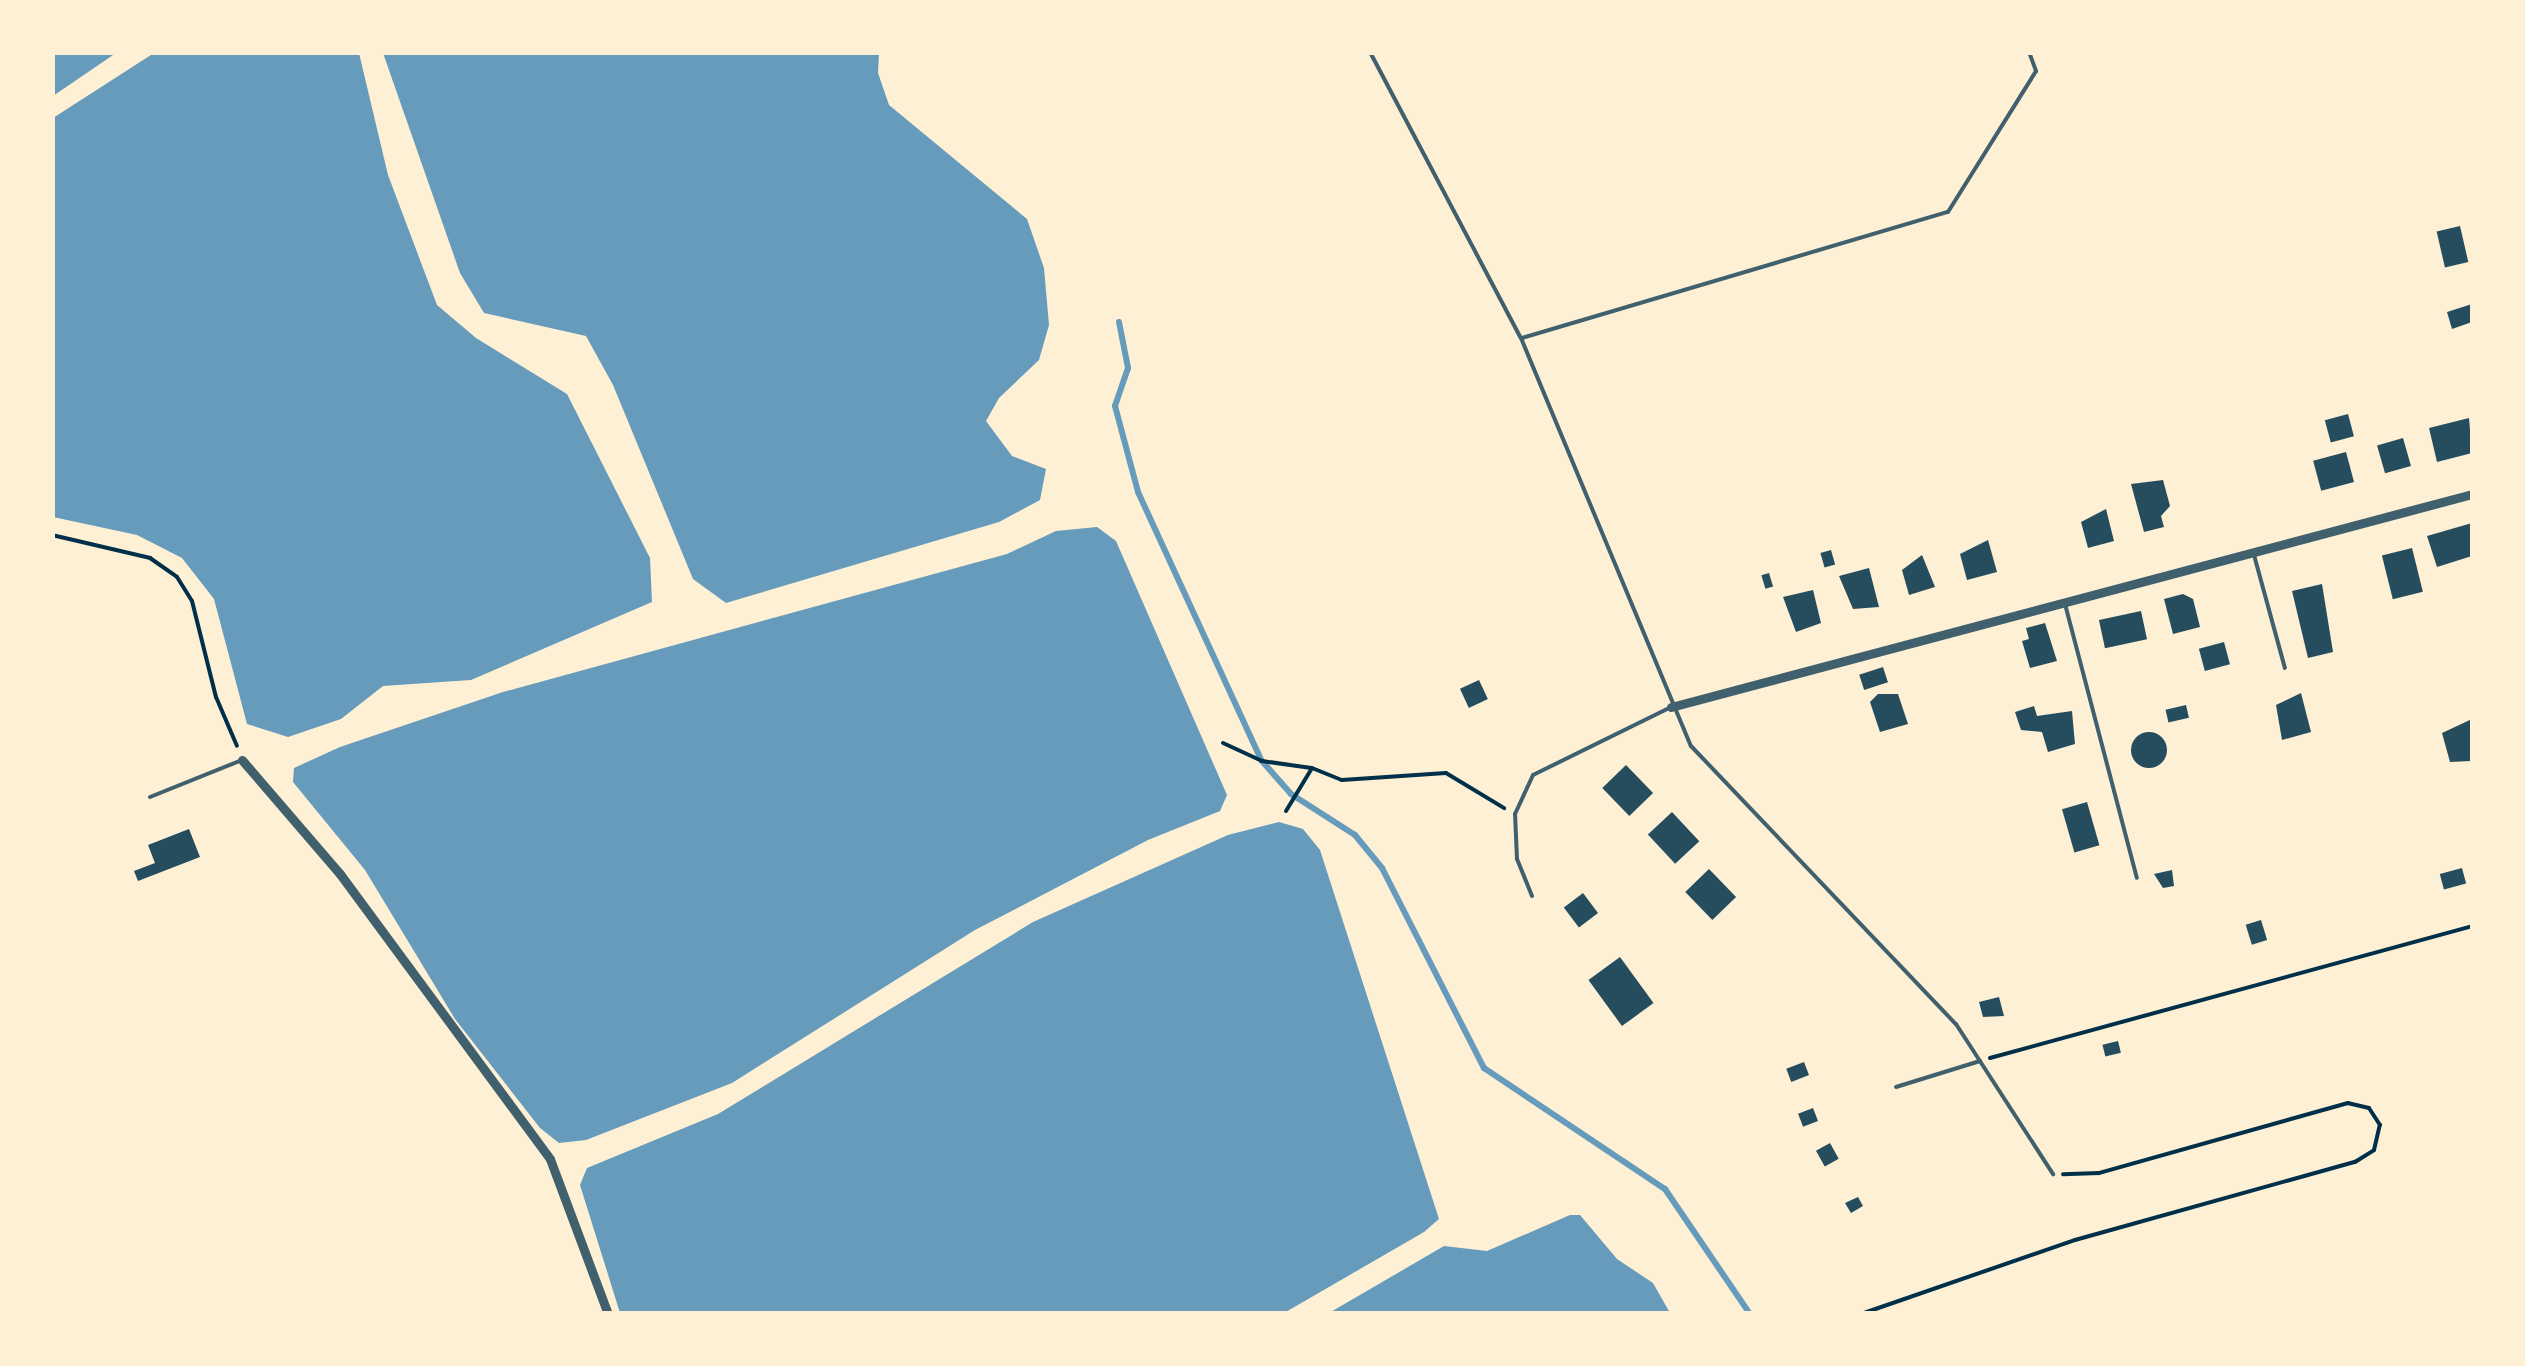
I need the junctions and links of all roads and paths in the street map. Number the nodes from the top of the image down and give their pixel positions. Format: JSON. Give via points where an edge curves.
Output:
{"nodes":[{"id":1,"x":1370,"y":52,"type":"edge"},
{"id":2,"x":2029,"y":52,"type":"edge"},
{"id":3,"x":1522,"y":338,"type":"junction"},
{"id":4,"x":2472,"y":494,"type":"edge"},
{"id":5,"x":52,"y":535,"type":"edge"},
{"id":6,"x":2254,"y":555,"type":"junction"},
{"id":7,"x":2064,"y":599,"type":"junction"},
{"id":8,"x":2285,"y":668,"type":"dead end"},
{"id":9,"x":1671,"y":707,"type":"junction"},
{"id":10,"x":1223,"y":742,"type":"dead end"},
{"id":11,"x":242,"y":760,"type":"junction"},
{"id":12,"x":1312,"y":768,"type":"junction"},
{"id":13,"x":150,"y":797,"type":"dead end"},
{"id":14,"x":1286,"y":811,"type":"dead end"},
{"id":15,"x":1515,"y":814,"type":"junction"},
{"id":16,"x":2138,"y":878,"type":"dead end"},
{"id":17,"x":1532,"y":896,"type":"dead end"},
{"id":18,"x":2472,"y":926,"type":"edge"},
{"id":19,"x":1980,"y":1060,"type":"junction"},
{"id":20,"x":1896,"y":1087,"type":"dead end"},
{"id":21,"x":2053,"y":1174,"type":"joint"},
{"id":22,"x":608,"y":1314,"type":"edge"},
{"id":23,"x":1861,"y":1314,"type":"edge"}],
"edges":[{"from":1,"to":3,"type":"lane"},
{"from":2,"to":3,"type":"lane","via":[[2036,71],[1948,212]]},
{"from":3,"to":9,"type":"lane"},
{"from":4,"to":6,"type":"street"},
{"from":5,"to":11,"type":"path","via":[[150,558],[177,576],[192,602],[216,696]]},
{"from":6,"to":7,"type":"street"},
{"from":6,"to":8,"type":"lane"},
{"from":7,"to":9,"type":"street"},
{"from":7,"to":16,"type":"lane"},
{"from":9,"to":15,"type":"lane","via":[[1533,775]]},
{"from":9,"to":19,"type":"lane","via":[[1692,746],[1935,1000]]},
{"from":10,"to":12,"type":"path","via":[[1262,761]]},
{"from":11,"to":13,"type":"lane"},
{"from":11,"to":22,"type":"street","via":[[340,874],[550,1159]]},
{"from":12,"to":14,"type":"path"},
{"from":12,"to":15,"type":"path","via":[[1342,780],[1446,774]]},
{"from":15,"to":17,"type":"lane","via":[[1516,859]]},
{"from":18,"to":19,"type":"path"},
{"from":19,"to":20,"type":"lane"},
{"from":19,"to":21,"type":"lane"},
{"from":21,"to":23,"type":"path","via":[[2098,1173],[2348,1103],[2370,1108],[2380,1125],[2374,1150],[2355,1162],[2074,1240]]}]}
